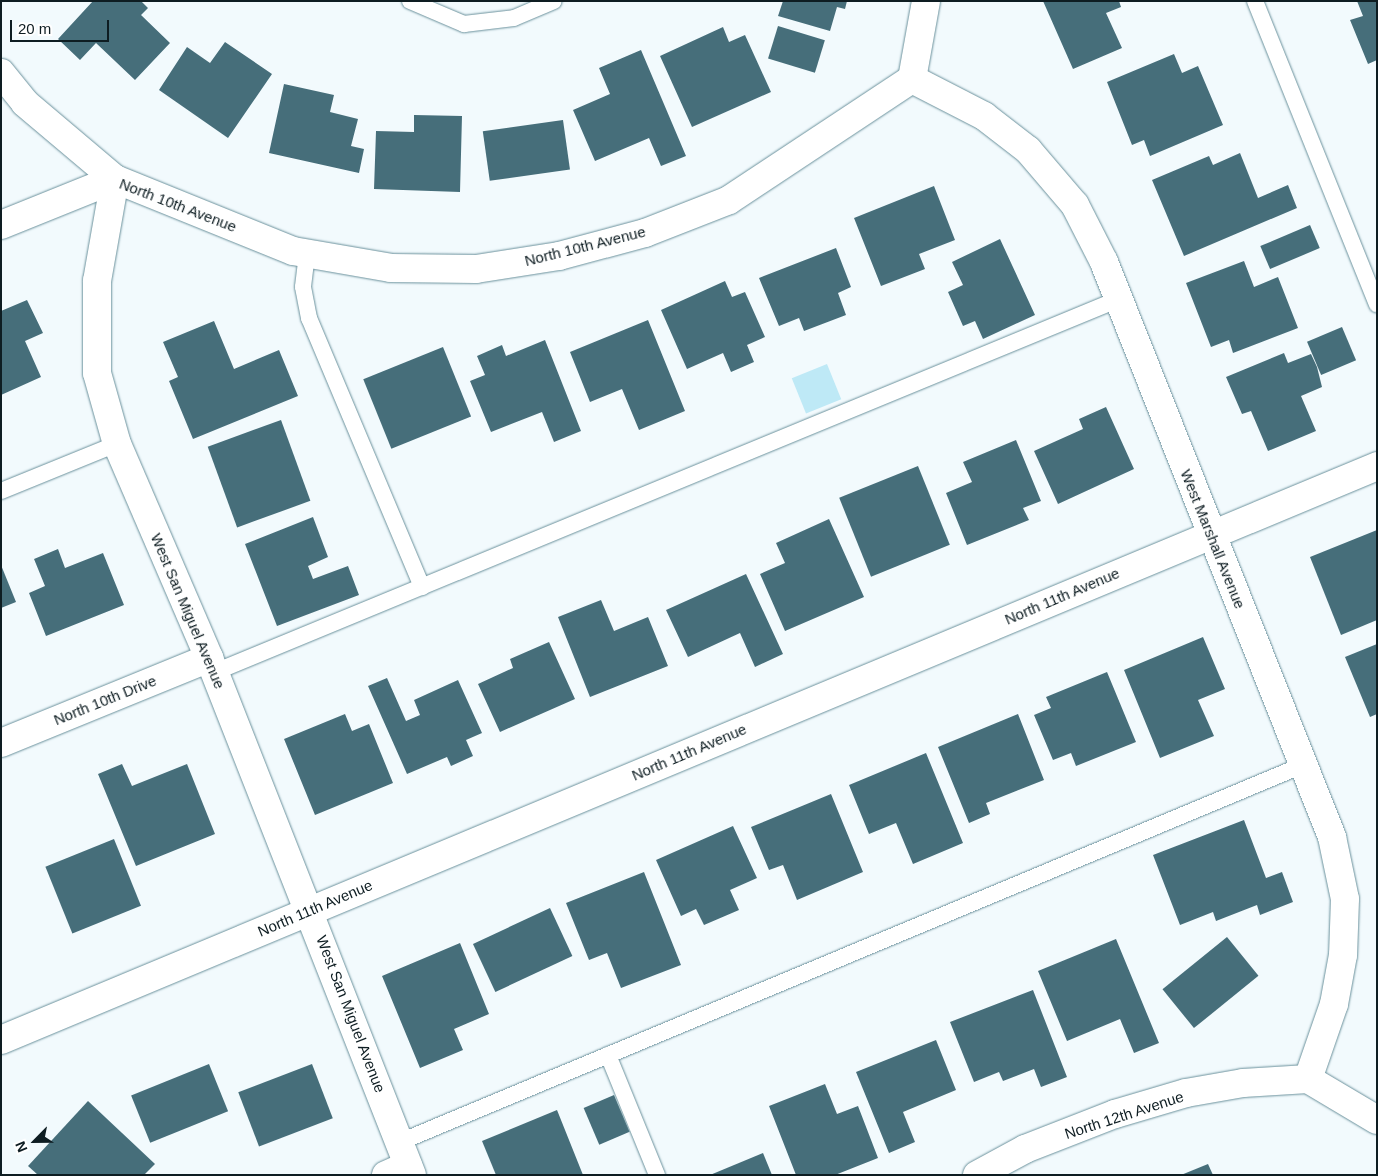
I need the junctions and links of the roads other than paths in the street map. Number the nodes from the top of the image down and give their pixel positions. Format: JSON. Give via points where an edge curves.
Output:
{"nodes":[{"id":1,"x":410,"y":1,"type":"edge"},
{"id":2,"x":554,"y":1,"type":"edge"},
{"id":3,"x":926,"y":1,"type":"edge"},
{"id":4,"x":1254,"y":1,"type":"edge"},
{"id":5,"x":1,"y":73,"type":"edge"},
{"id":6,"x":912,"y":79,"type":"junction"},
{"id":7,"x":115,"y":179,"type":"junction"},
{"id":8,"x":1,"y":225,"type":"edge"},
{"id":9,"x":307,"y":254,"type":"junction"},
{"id":10,"x":1119,"y":299,"type":"junction"},
{"id":11,"x":1377,"y":304,"type":"edge"},
{"id":12,"x":116,"y":444,"type":"junction"},
{"id":13,"x":1377,"y":466,"type":"edge"},
{"id":14,"x":1,"y":491,"type":"edge"},
{"id":15,"x":1211,"y":534,"type":"junction"},
{"id":16,"x":422,"y":587,"type":"junction"},
{"id":17,"x":212,"y":665,"type":"junction"},
{"id":18,"x":1,"y":743,"type":"edge"},
{"id":19,"x":1303,"y":765,"type":"junction"},
{"id":20,"x":311,"y":910,"type":"junction"},
{"id":21,"x":1,"y":1040,"type":"edge"},
{"id":22,"x":608,"y":1055,"type":"junction"},
{"id":23,"x":1308,"y":1080,"type":"junction"},
{"id":24,"x":1377,"y":1120,"type":"edge"},
{"id":25,"x":402,"y":1164,"type":"edge"},
{"id":26,"x":657,"y":1175,"type":"edge"},
{"id":27,"x":977,"y":1175,"type":"edge"}],
"edges":[{"from":1,"to":2,"type":"lane","via":[[464,24],[514,18]]},
{"from":3,"to":6,"type":"street"},
{"from":4,"to":11,"type":"lane"},
{"from":5,"to":7,"type":"street","via":[[25,103]]},
{"from":6,"to":9,"type":"street","name":"North 10th Avenue","via":[[729,200],[645,233],[559,256],[476,269],[391,268]]},
{"from":6,"to":10,"type":"street","name":"West Marshall Avenue","via":[[984,116],[1028,150],[1075,205]]},
{"from":7,"to":8,"type":"street","name":"North 10th Avenue"},
{"from":7,"to":9,"type":"street","name":"North 10th Avenue"},
{"from":7,"to":12,"type":"street","name":"West San Miguel Avenue","via":[[97,281],[97,373]]},
{"from":9,"to":16,"type":"lane","via":[[303,287],[309,318]]},
{"from":10,"to":15,"type":"street","name":"West Marshall Avenue"},
{"from":10,"to":16,"type":"lane"},
{"from":12,"to":14,"type":"lane"},
{"from":12,"to":17,"type":"street","name":"West San Miguel Avenue"},
{"from":13,"to":15,"type":"street","name":"North 11th Avenue"},
{"from":15,"to":19,"type":"street","name":"West Marshall Avenue"},
{"from":15,"to":20,"type":"street","name":"North 11th Avenue"},
{"from":16,"to":17,"type":"lane"},
{"from":17,"to":18,"type":"street","name":"North 10th Drive"},
{"from":17,"to":20,"type":"street","name":"West San Miguel Avenue"},
{"from":19,"to":22,"type":"lane"},
{"from":19,"to":23,"type":"street","name":"West Marshall Avenue","via":[[1332,837],[1345,898],[1334,1004]]},
{"from":20,"to":21,"type":"street","name":"North 11th Avenue"},
{"from":20,"to":25,"type":"street","name":"West San Miguel Avenue"},
{"from":22,"to":25,"type":"lane"},
{"from":22,"to":26,"type":"lane"},
{"from":23,"to":24,"type":"street"},
{"from":23,"to":27,"type":"street","name":"North 12th Avenue","via":[[1243,1083],[1186,1093],[1079,1128]]}]}
